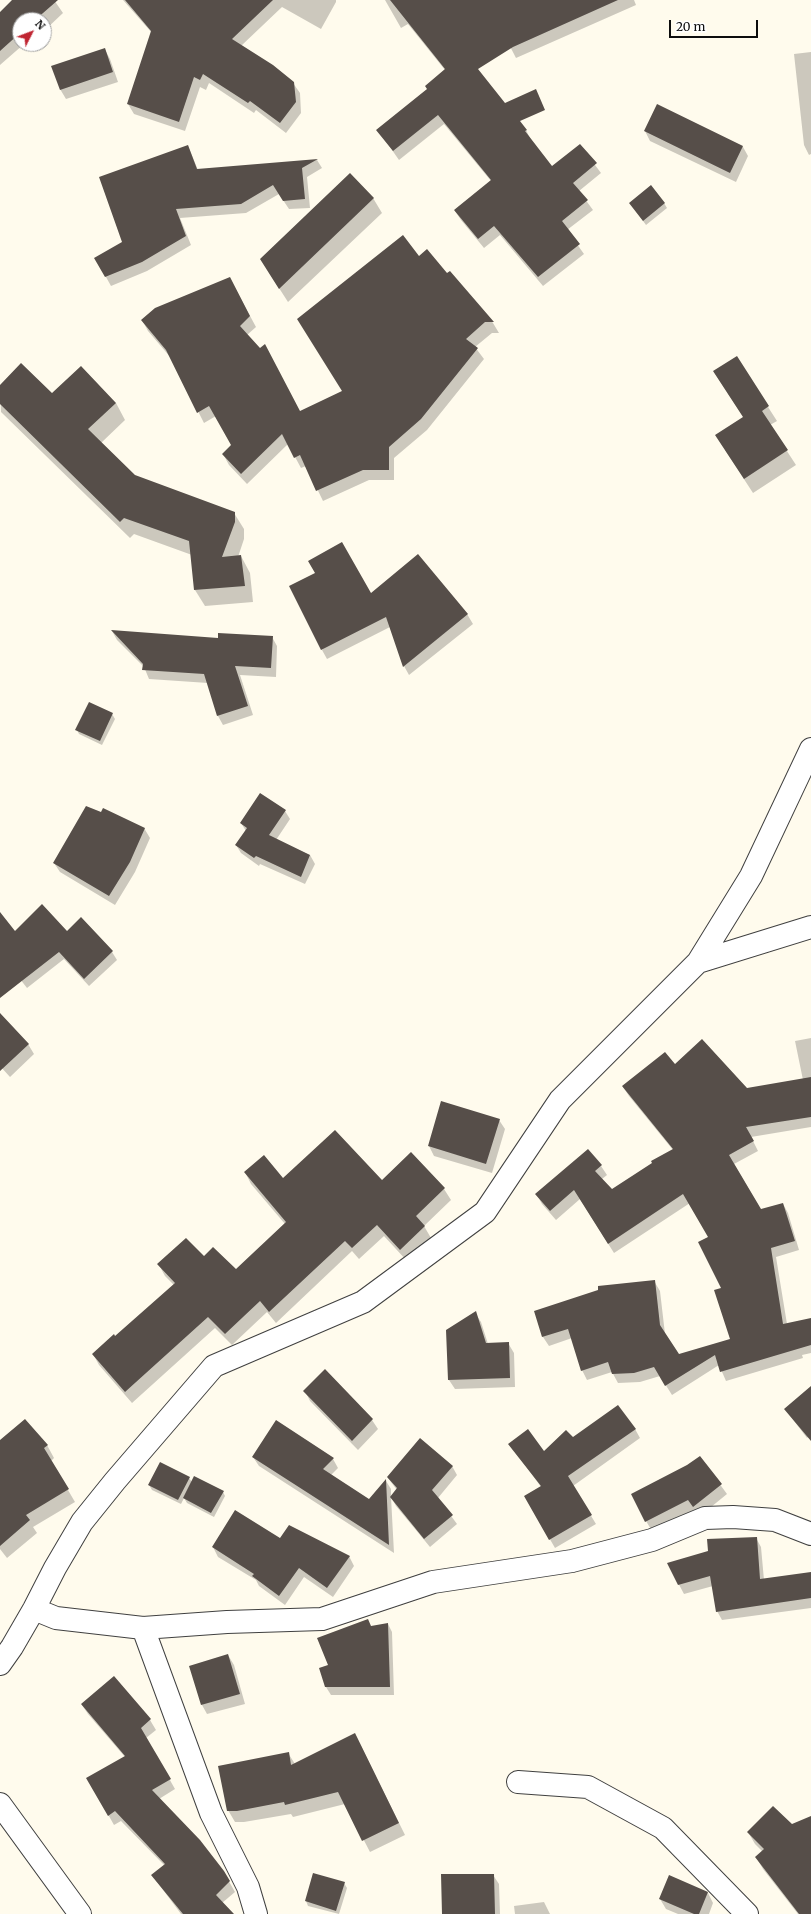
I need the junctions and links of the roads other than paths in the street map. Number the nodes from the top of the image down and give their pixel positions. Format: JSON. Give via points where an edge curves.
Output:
{"nodes":[{"id":1,"x":811,"y":749,"type":"edge"},
{"id":2,"x":811,"y":927,"type":"edge"},
{"id":3,"x":698,"y":962,"type":"junction"},
{"id":4,"x":811,"y":1534,"type":"edge"},
{"id":5,"x":34,"y":1609,"type":"junction"},
{"id":6,"x":143,"y":1628,"type":"junction"},
{"id":7,"x":0,"y":1664,"type":"edge"},
{"id":8,"x":518,"y":1782,"type":"dead end"},
{"id":9,"x":0,"y":1804,"type":"edge"},
{"id":10,"x":80,"y":1914,"type":"edge"},
{"id":11,"x":256,"y":1914,"type":"edge"},
{"id":12,"x":747,"y":1914,"type":"edge"}],
"edges":[{"from":1,"to":3,"type":"street","via":[[751,876]]},
{"from":2,"to":3,"type":"street"},
{"from":3,"to":5,"type":"street","via":[[560,1100],[485,1212],[363,1302],[214,1366],[82,1522]]},
{"from":4,"to":6,"type":"street","via":[[775,1520],[704,1518],[652,1540],[572,1561],[433,1582],[322,1619]]},
{"from":5,"to":6,"type":"street","via":[[56,1618]]},
{"from":5,"to":7,"type":"street"},
{"from":6,"to":11,"type":"street","via":[[211,1813],[248,1887]]},
{"from":8,"to":12,"type":"street","via":[[588,1787],[663,1828]]},
{"from":9,"to":10,"type":"street"}]}
